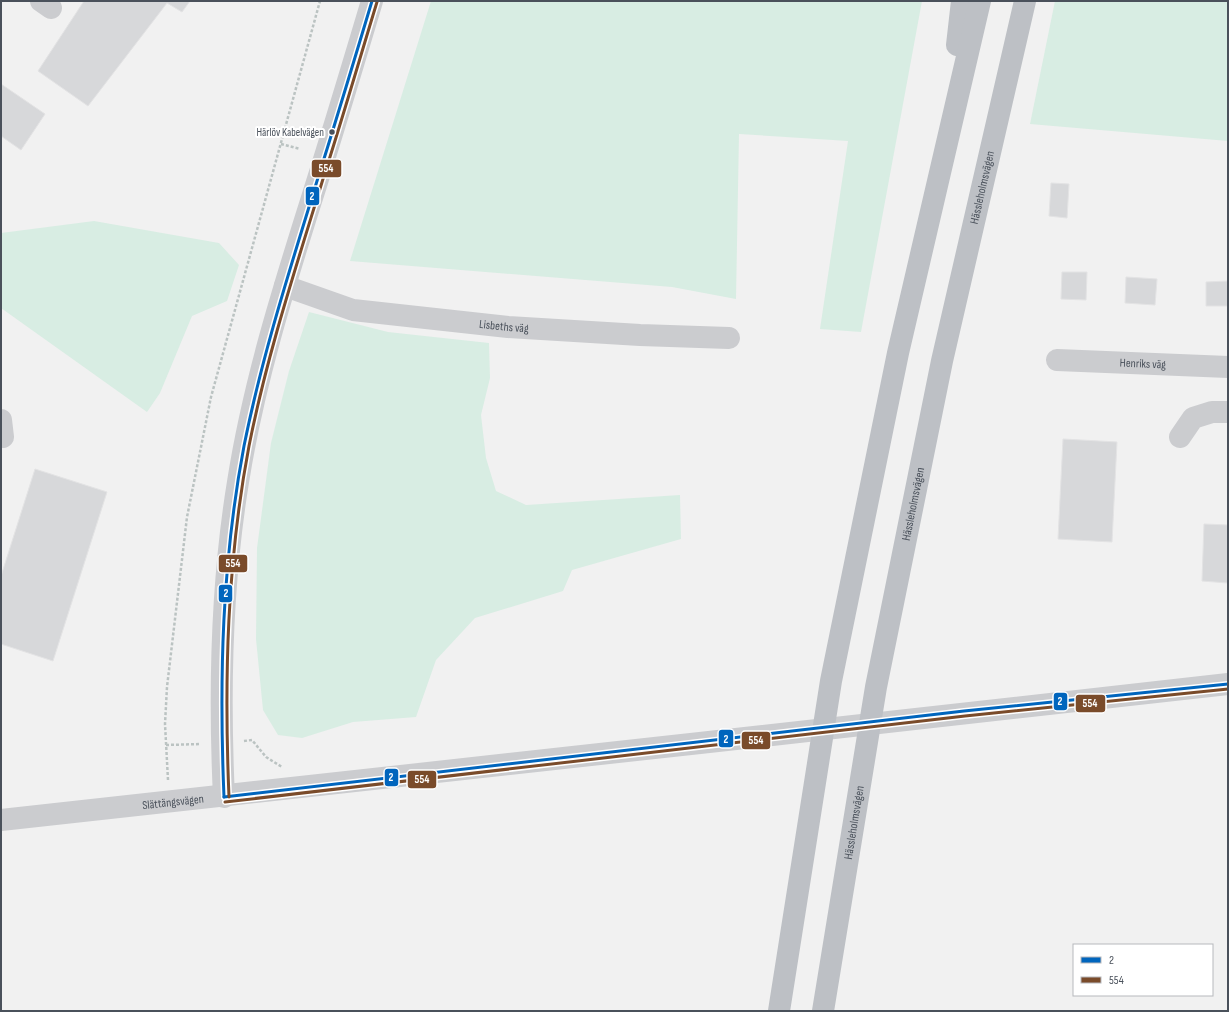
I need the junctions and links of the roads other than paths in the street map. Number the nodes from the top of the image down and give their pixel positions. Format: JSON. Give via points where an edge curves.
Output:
{"nodes":[{"id":1,"x":372,"y":1,"type":"edge"},
{"id":2,"x":962,"y":1,"type":"edge"},
{"id":3,"x":980,"y":1,"type":"edge"},
{"id":4,"x":1025,"y":1,"type":"edge"},
{"id":5,"x":943,"y":159,"type":"junction"},
{"id":6,"x":285,"y":286,"type":"junction"},
{"id":7,"x":729,"y":338,"type":"dead end"},
{"id":8,"x":1058,"y":360,"type":"dead end"},
{"id":9,"x":1228,"y":367,"type":"edge"},
{"id":10,"x":1228,"y":412,"type":"edge"},
{"id":11,"x":1180,"y":437,"type":"dead end"},
{"id":12,"x":1228,"y":684,"type":"edge"},
{"id":13,"x":224,"y":797,"type":"junction"},
{"id":14,"x":1,"y":820,"type":"edge"},
{"id":15,"x":779,"y":1011,"type":"edge"},
{"id":16,"x":824,"y":1011,"type":"edge"}],
"edges":[{"from":1,"to":6,"type":"street"},
{"from":2,"to":5,"type":"highway"},
{"from":3,"to":5,"type":"highway"},
{"from":4,"to":16,"type":"highway","name":"Hässleholmsvägen","via":[[942,361],[887,633]]},
{"from":5,"to":15,"type":"highway","via":[[898,353],[831,681]]},
{"from":6,"to":7,"type":"street","name":"Lisbeths väg","via":[[361,311],[516,327],[640,336]]},
{"from":6,"to":13,"type":"street","via":[[254,397],[238,482],[222,653],[221,742]]},
{"from":8,"to":9,"type":"street","name":"Henriks väg"},
{"from":10,"to":11,"type":"street","via":[[1212,412],[1193,418]]},
{"from":12,"to":13,"type":"street","name":"Slättängsvägen"},
{"from":13,"to":14,"type":"street","name":"Slättängsvägen"}]}
